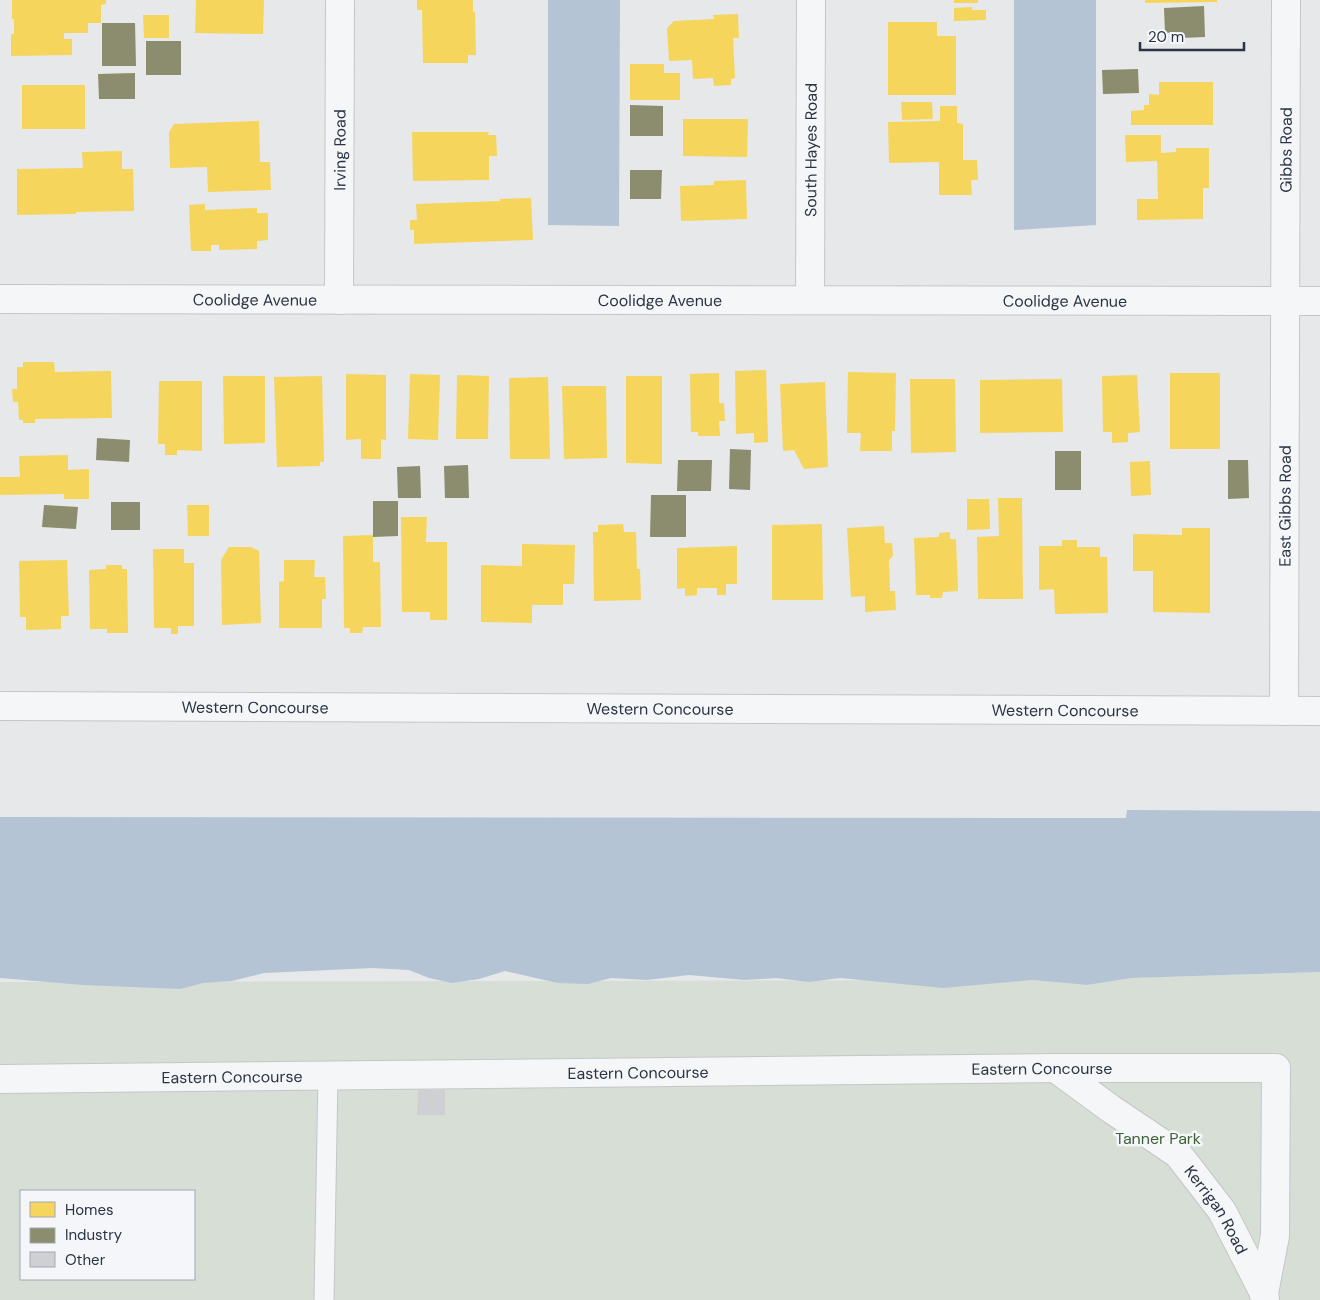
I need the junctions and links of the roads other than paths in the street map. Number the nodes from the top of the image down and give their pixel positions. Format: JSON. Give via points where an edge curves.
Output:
{"nodes":[{"id":1,"x":340,"y":0,"type":"edge"},
{"id":2,"x":811,"y":0,"type":"edge"},
{"id":3,"x":1286,"y":0,"type":"edge"},
{"id":4,"x":0,"y":299,"type":"edge"},
{"id":5,"x":339,"y":300,"type":"junction"},
{"id":6,"x":810,"y":300,"type":"junction"},
{"id":7,"x":1285,"y":301,"type":"junction"},
{"id":8,"x":1320,"y":301,"type":"edge"},
{"id":9,"x":0,"y":706,"type":"edge"},
{"id":10,"x":1284,"y":711,"type":"junction"},
{"id":11,"x":1320,"y":711,"type":"edge"},
{"id":12,"x":1055,"y":1068,"type":"junction"},
{"id":13,"x":1276,"y":1068,"type":"joint"},
{"id":14,"x":328,"y":1074,"type":"junction"},
{"id":15,"x":0,"y":1079,"type":"edge"},
{"id":16,"x":1265,"y":1296,"type":"edge"},
{"id":17,"x":324,"y":1300,"type":"edge"}],
"edges":[{"from":1,"to":5,"type":"street","name":"Irving Road"},
{"from":2,"to":6,"type":"street","name":"South Hayes Road"},
{"from":3,"to":7,"type":"street","name":"Gibbs Road"},
{"from":4,"to":5,"type":"street","name":"Coolidge Avenue"},
{"from":5,"to":6,"type":"street","name":"Coolidge Avenue"},
{"from":6,"to":7,"type":"street","name":"Coolidge Avenue"},
{"from":7,"to":8,"type":"street","name":"Coolidge Avenue"},
{"from":7,"to":10,"type":"street","name":"East Gibbs Road"},
{"from":9,"to":10,"type":"street","name":"Western Concourse"},
{"from":10,"to":11,"type":"street","name":"Western Concourse"},
{"from":12,"to":13,"type":"street","name":"Eastern Concourse"},
{"from":12,"to":14,"type":"street","name":"Eastern Concourse"},
{"from":12,"to":16,"type":"street","name":"Kerrigan Road","via":[[1178,1154],[1222,1211]]},
{"from":13,"to":16,"type":"street","name":"Kerrigan Road","via":[[1274,1236]]},
{"from":14,"to":15,"type":"street","name":"Eastern Concourse"},
{"from":14,"to":17,"type":"lane"}]}
